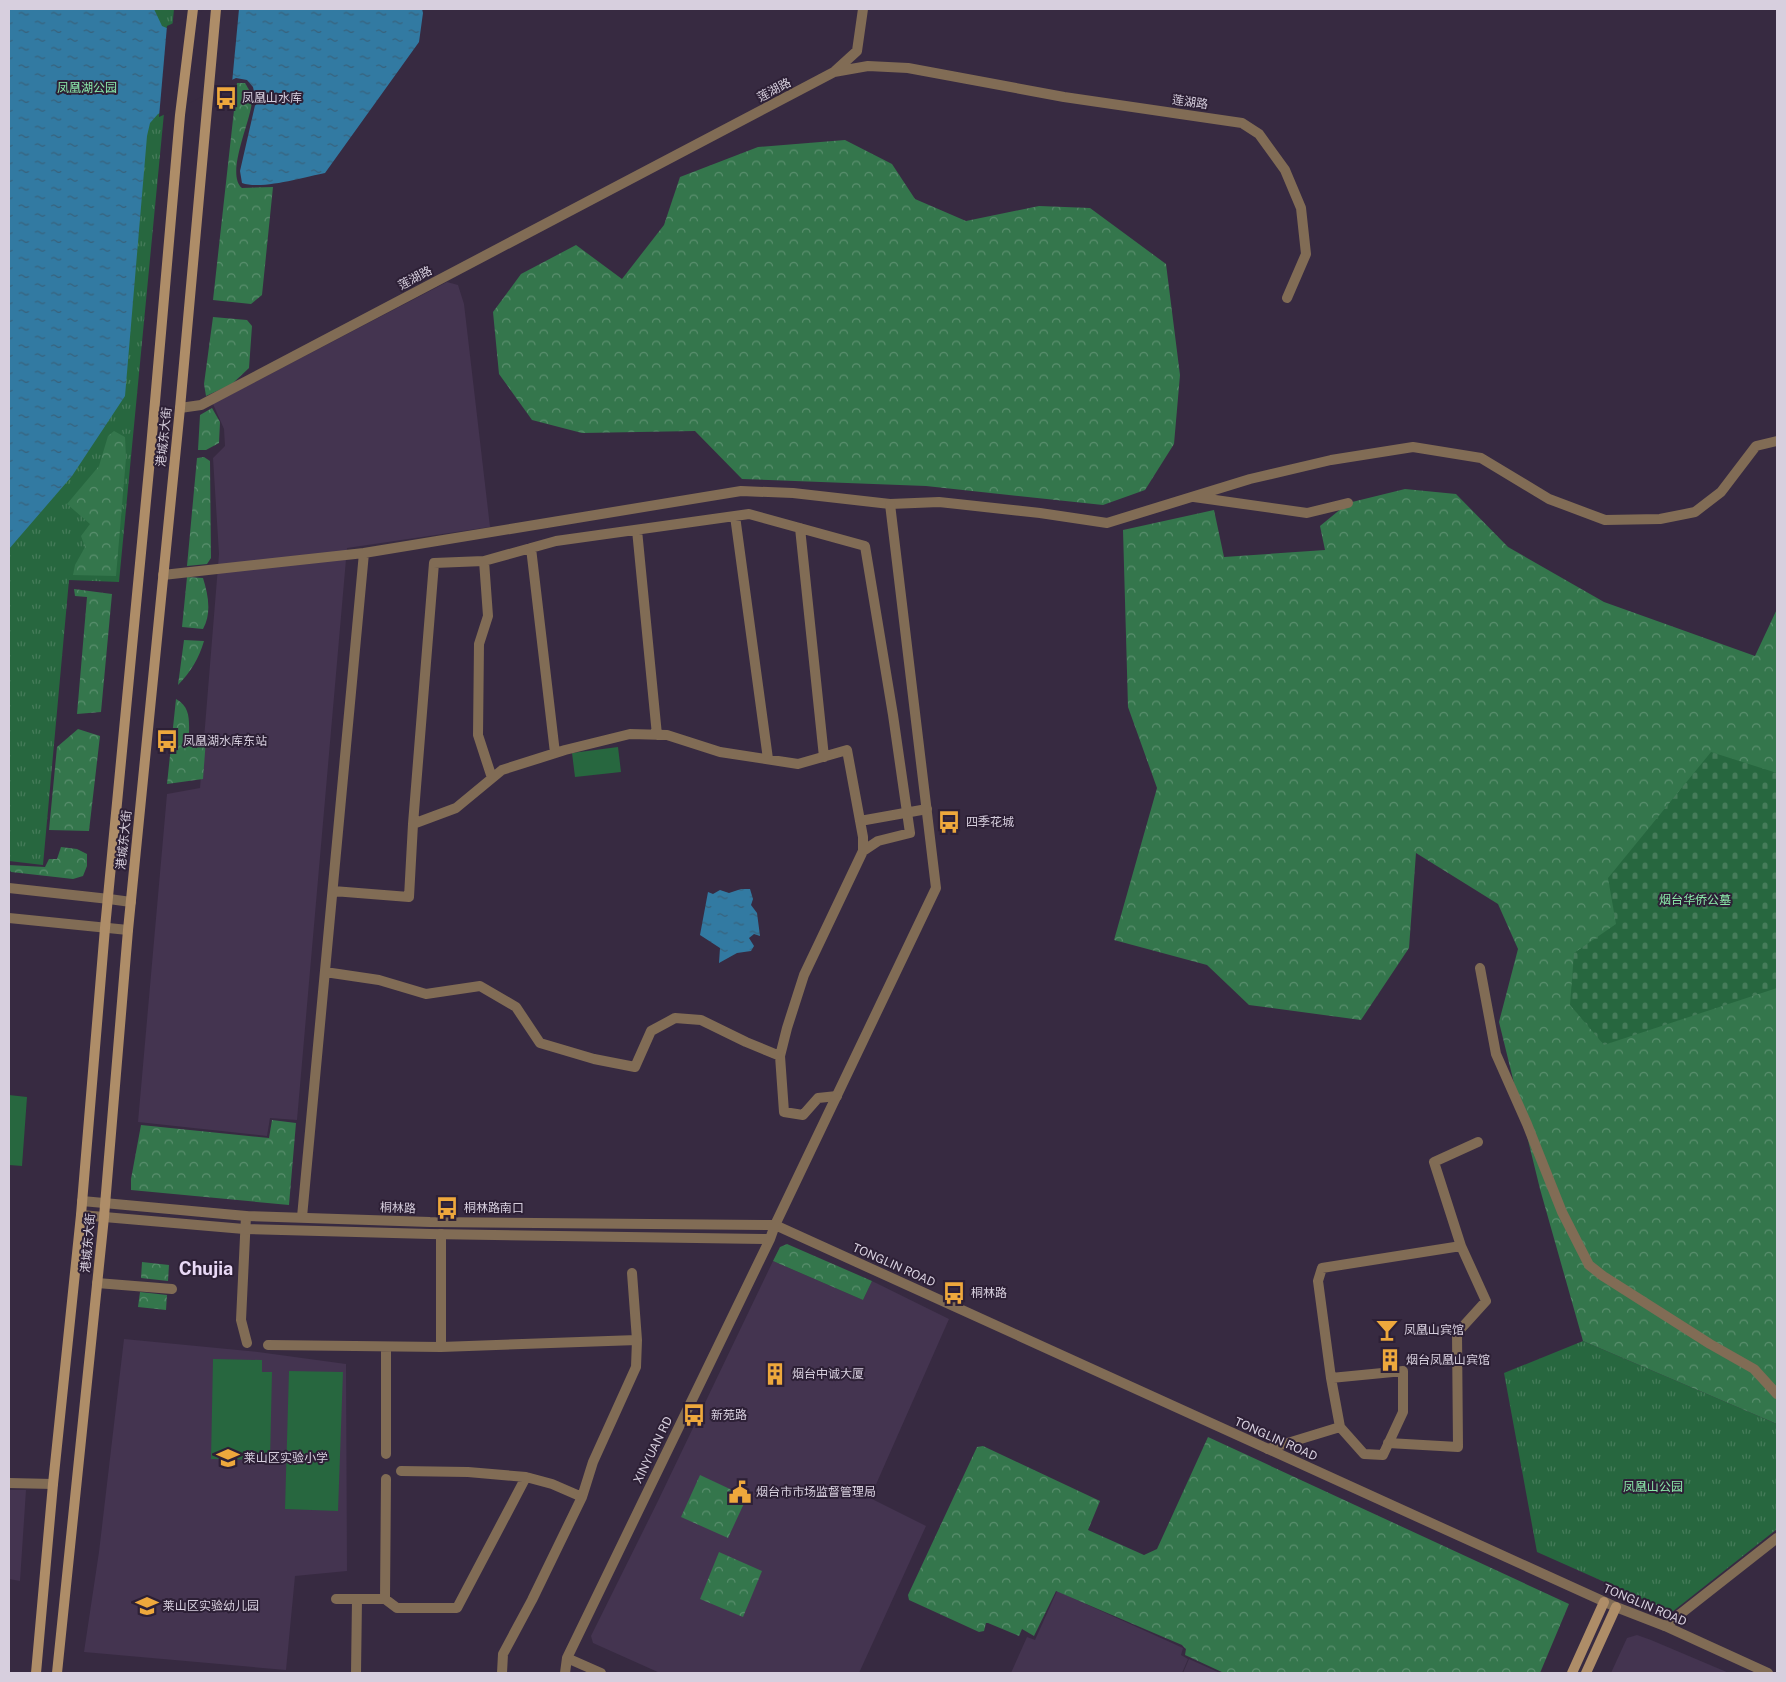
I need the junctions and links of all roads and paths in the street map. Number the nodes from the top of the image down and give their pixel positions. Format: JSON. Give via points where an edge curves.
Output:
{"nodes":[{"id":1,"x":193,"y":9,"type":"edge"},
{"id":2,"x":216,"y":9,"type":"edge"},
{"id":3,"x":863,"y":9,"type":"edge"},
{"id":4,"x":834,"y":72,"type":"junction"},
{"id":5,"x":1287,"y":298,"type":"dead end"},
{"id":6,"x":180,"y":408,"type":"junction"},
{"id":7,"x":1777,"y":441,"type":"edge"},
{"id":8,"x":1191,"y":497,"type":"junction"},
{"id":9,"x":1348,"y":503,"type":"dead end"},
{"id":10,"x":890,"y":504,"type":"junction"},
{"id":11,"x":735,"y":516,"type":"junction"},
{"id":12,"x":800,"y":528,"type":"junction"},
{"id":13,"x":637,"y":530,"type":"junction"},
{"id":14,"x":531,"y":548,"type":"junction"},
{"id":15,"x":364,"y":553,"type":"junction"},
{"id":16,"x":484,"y":561,"type":"junction"},
{"id":17,"x":163,"y":575,"type":"junction"},
{"id":18,"x":657,"y":734,"type":"junction"},
{"id":19,"x":555,"y":753,"type":"junction"},
{"id":20,"x":824,"y":757,"type":"junction"},
{"id":21,"x":768,"y":759,"type":"junction"},
{"id":22,"x":492,"y":778,"type":"junction"},
{"id":23,"x":927,"y":809,"type":"junction"},
{"id":24,"x":907,"y":812,"type":"junction"},
{"id":25,"x":860,"y":821,"type":"junction"},
{"id":26,"x":413,"y":824,"type":"junction"},
{"id":27,"x":864,"y":851,"type":"junction"},
{"id":28,"x":9,"y":888,"type":"edge"},
{"id":29,"x":333,"y":891,"type":"junction"},
{"id":30,"x":109,"y":898,"type":"junction"},
{"id":31,"x":131,"y":902,"type":"junction"},
{"id":32,"x":9,"y":918,"type":"edge"},
{"id":33,"x":105,"y":928,"type":"junction"},
{"id":34,"x":128,"y":930,"type":"junction"},
{"id":35,"x":1480,"y":968,"type":"dead end"},
{"id":36,"x":325,"y":972,"type":"junction"},
{"id":37,"x":780,"y":1056,"type":"junction"},
{"id":38,"x":837,"y":1096,"type":"junction"},
{"id":39,"x":1478,"y":1142,"type":"dead end"},
{"id":40,"x":82,"y":1201,"type":"junction"},
{"id":41,"x":105,"y":1203,"type":"junction"},
{"id":42,"x":81,"y":1215,"type":"junction"},
{"id":43,"x":246,"y":1216,"type":"junction"},
{"id":44,"x":104,"y":1217,"type":"junction"},
{"id":45,"x":302,"y":1218,"type":"junction"},
{"id":46,"x":775,"y":1225,"type":"junction"},
{"id":47,"x":244,"y":1229,"type":"junction"},
{"id":48,"x":442,"y":1234,"type":"junction"},
{"id":49,"x":770,"y":1239,"type":"junction"},
{"id":50,"x":1461,"y":1246,"type":"junction"},
{"id":51,"x":632,"y":1273,"type":"dead end"},
{"id":52,"x":97,"y":1283,"type":"junction"},
{"id":53,"x":172,"y":1289,"type":"dead end"},
{"id":54,"x":636,"y":1340,"type":"junction"},
{"id":55,"x":247,"y":1343,"type":"dead end"},
{"id":56,"x":268,"y":1346,"type":"dead end"},
{"id":57,"x":386,"y":1346,"type":"junction"},
{"id":58,"x":441,"y":1346,"type":"junction"},
{"id":59,"x":1331,"y":1378,"type":"junction"},
{"id":60,"x":1777,"y":1394,"type":"edge"},
{"id":61,"x":1340,"y":1427,"type":"junction"},
{"id":62,"x":1388,"y":1443,"type":"junction"},
{"id":63,"x":1268,"y":1449,"type":"junction"},
{"id":64,"x":386,"y":1454,"type":"dead end"},
{"id":65,"x":401,"y":1471,"type":"dead end"},
{"id":66,"x":526,"y":1477,"type":"junction"},
{"id":67,"x":386,"y":1479,"type":"dead end"},
{"id":68,"x":9,"y":1483,"type":"edge"},
{"id":69,"x":53,"y":1484,"type":"junction"},
{"id":70,"x":582,"y":1497,"type":"junction"},
{"id":71,"x":1777,"y":1538,"type":"edge"},
{"id":72,"x":385,"y":1598,"type":"junction"},
{"id":73,"x":336,"y":1599,"type":"dead end"},
{"id":74,"x":356,"y":1599,"type":"junction"},
{"id":75,"x":1604,"y":1602,"type":"junction"},
{"id":76,"x":1616,"y":1607,"type":"junction"},
{"id":77,"x":1665,"y":1626,"type":"junction"},
{"id":78,"x":567,"y":1658,"type":"junction"},
{"id":79,"x":36,"y":1673,"type":"edge"},
{"id":80,"x":57,"y":1673,"type":"edge"},
{"id":81,"x":356,"y":1673,"type":"edge"},
{"id":82,"x":502,"y":1673,"type":"edge"},
{"id":83,"x":565,"y":1673,"type":"edge"},
{"id":84,"x":601,"y":1673,"type":"edge"},
{"id":85,"x":1572,"y":1673,"type":"edge"},
{"id":86,"x":1586,"y":1673,"type":"edge"},
{"id":87,"x":1768,"y":1673,"type":"edge"}],
"edges":[{"from":1,"to":30,"type":"main road","name":"港城东大街","via":[[180,115]]},
{"from":2,"to":6,"type":"main road","name":"港城东大街"},
{"from":3,"to":4,"type":"street","via":[[857,51]]},
{"from":4,"to":5,"type":"street","name":"莲湖路","via":[[868,66],[908,68],[1064,97],[1242,122],[1259,134],[1285,170],[1301,208],[1306,254]]},
{"from":4,"to":6,"type":"street","name":"莲湖路","via":[[201,405]]},
{"from":6,"to":17,"type":"main road","name":"港城东大街"},
{"from":7,"to":8,"type":"street","via":[[1756,446],[1721,492],[1695,512],[1660,519],[1605,520],[1548,499],[1481,458],[1413,447],[1331,460]]},
{"from":8,"to":9,"type":"street","via":[[1307,513]]},
{"from":8,"to":10,"type":"street","via":[[1107,522],[939,502]]},
{"from":10,"to":15,"type":"street","via":[[793,493],[741,491]]},
{"from":10,"to":23,"type":"street"},
{"from":11,"to":12,"type":"street","via":[[749,514]]},
{"from":11,"to":13,"type":"street"},
{"from":11,"to":21,"type":"street"},
{"from":12,"to":20,"type":"street"},
{"from":12,"to":24,"type":"street","via":[[865,546]]},
{"from":13,"to":14,"type":"street","via":[[556,541]]},
{"from":13,"to":18,"type":"street"},
{"from":14,"to":16,"type":"street"},
{"from":14,"to":19,"type":"street"},
{"from":15,"to":17,"type":"street"},
{"from":15,"to":29,"type":"street"},
{"from":16,"to":22,"type":"street","via":[[488,616],[479,644],[478,735]]},
{"from":16,"to":26,"type":"street","via":[[434,563]]},
{"from":17,"to":31,"type":"main road","name":"港城东大街"},
{"from":18,"to":19,"type":"street","via":[[630,734]]},
{"from":18,"to":21,"type":"street","via":[[720,752]]},
{"from":19,"to":22,"type":"street","via":[[502,770]]},
{"from":20,"to":21,"type":"street","via":[[798,764]]},
{"from":20,"to":25,"type":"street","via":[[847,750]]},
{"from":22,"to":26,"type":"street","via":[[456,808]]},
{"from":23,"to":24,"type":"street"},
{"from":23,"to":38,"type":"street","via":[[936,888]]},
{"from":24,"to":25,"type":"street"},
{"from":24,"to":27,"type":"street","via":[[910,833],[878,841]]},
{"from":25,"to":27,"type":"street"},
{"from":26,"to":29,"type":"street","via":[[408,897]]},
{"from":27,"to":37,"type":"street","via":[[804,976]]},
{"from":28,"to":30,"type":"street"},
{"from":29,"to":36,"type":"street"},
{"from":30,"to":31,"type":"street"},
{"from":30,"to":33,"type":"main road","name":"港城东大街"},
{"from":31,"to":34,"type":"main road","name":"港城东大街"},
{"from":32,"to":33,"type":"street"},
{"from":33,"to":34,"type":"street"},
{"from":33,"to":40,"type":"main road","name":"港城东大街"},
{"from":34,"to":41,"type":"main road","name":"港城东大街"},
{"from":35,"to":60,"type":"street","via":[[1496,1054],[1562,1212],[1589,1265],[1754,1369]]},
{"from":36,"to":37,"type":"street","via":[[380,980],[426,994],[480,986],[516,1007],[540,1043],[635,1067],[651,1031],[675,1018],[701,1020]]},
{"from":36,"to":45,"type":"street"},
{"from":37,"to":38,"type":"street","via":[[784,1112],[803,1115],[818,1098]]},
{"from":38,"to":46,"type":"street"},
{"from":39,"to":50,"type":"street","via":[[1434,1162]]},
{"from":40,"to":41,"type":"street","name":"桐林路"},
{"from":40,"to":42,"type":"main road","name":"港城东大街"},
{"from":41,"to":43,"type":"street","name":"桐林路"},
{"from":41,"to":44,"type":"main road","name":"港城东大街"},
{"from":42,"to":44,"type":"street","name":"桐林路"},
{"from":42,"to":69,"type":"main road","name":"港城东大街"},
{"from":43,"to":45,"type":"street","name":"桐林路"},
{"from":43,"to":47,"type":"street"},
{"from":44,"to":47,"type":"street","name":"桐林路"},
{"from":44,"to":52,"type":"main road","name":"港城东大街"},
{"from":45,"to":46,"type":"street","name":"桐林路"},
{"from":46,"to":49,"type":"street"},
{"from":46,"to":63,"type":"street","name":"TONGLIN ROAD"},
{"from":47,"to":48,"type":"street","name":"桐林路"},
{"from":47,"to":55,"type":"street","via":[[241,1320]]},
{"from":48,"to":49,"type":"street","name":"桐林路"},
{"from":48,"to":58,"type":"street"},
{"from":49,"to":78,"type":"street","name":"XINYUAN RD"},
{"from":50,"to":59,"type":"street","via":[[1322,1268],[1318,1281]]},
{"from":50,"to":62,"type":"street","via":[[1486,1301],[1457,1332],[1458,1447]]},
{"from":51,"to":54,"type":"street"},
{"from":52,"to":53,"type":"street"},
{"from":52,"to":80,"type":"main road","name":"港城东大街"},
{"from":54,"to":58,"type":"street"},
{"from":54,"to":70,"type":"street","via":[[636,1367],[593,1462]]},
{"from":56,"to":57,"type":"street"},
{"from":57,"to":58,"type":"street"},
{"from":57,"to":64,"type":"street"},
{"from":59,"to":61,"type":"street"},
{"from":59,"to":62,"type":"street","via":[[1403,1371],[1404,1412]]},
{"from":61,"to":62,"type":"street","via":[[1364,1454],[1383,1455]]},
{"from":61,"to":63,"type":"street"},
{"from":63,"to":75,"type":"street","name":"TONGLIN ROAD"},
{"from":65,"to":66,"type":"street"},
{"from":66,"to":70,"type":"street"},
{"from":66,"to":72,"type":"street","via":[[457,1608],[396,1608]]},
{"from":67,"to":72,"type":"street"},
{"from":68,"to":69,"type":"street"},
{"from":69,"to":79,"type":"main road","name":"港城东大街"},
{"from":70,"to":82,"type":"street","via":[[504,1654]]},
{"from":71,"to":77,"type":"street"},
{"from":72,"to":74,"type":"street"},
{"from":73,"to":74,"type":"street"},
{"from":74,"to":81,"type":"street"},
{"from":75,"to":76,"type":"street","name":"TONGLIN ROAD"},
{"from":75,"to":85,"type":"main road"},
{"from":76,"to":77,"type":"street","name":"TONGLIN ROAD"},
{"from":76,"to":86,"type":"main road"},
{"from":77,"to":87,"type":"street","name":"TONGLIN ROAD"},
{"from":78,"to":83,"type":"street","name":"XINYUAN RD"},
{"from":78,"to":84,"type":"street"}]}
